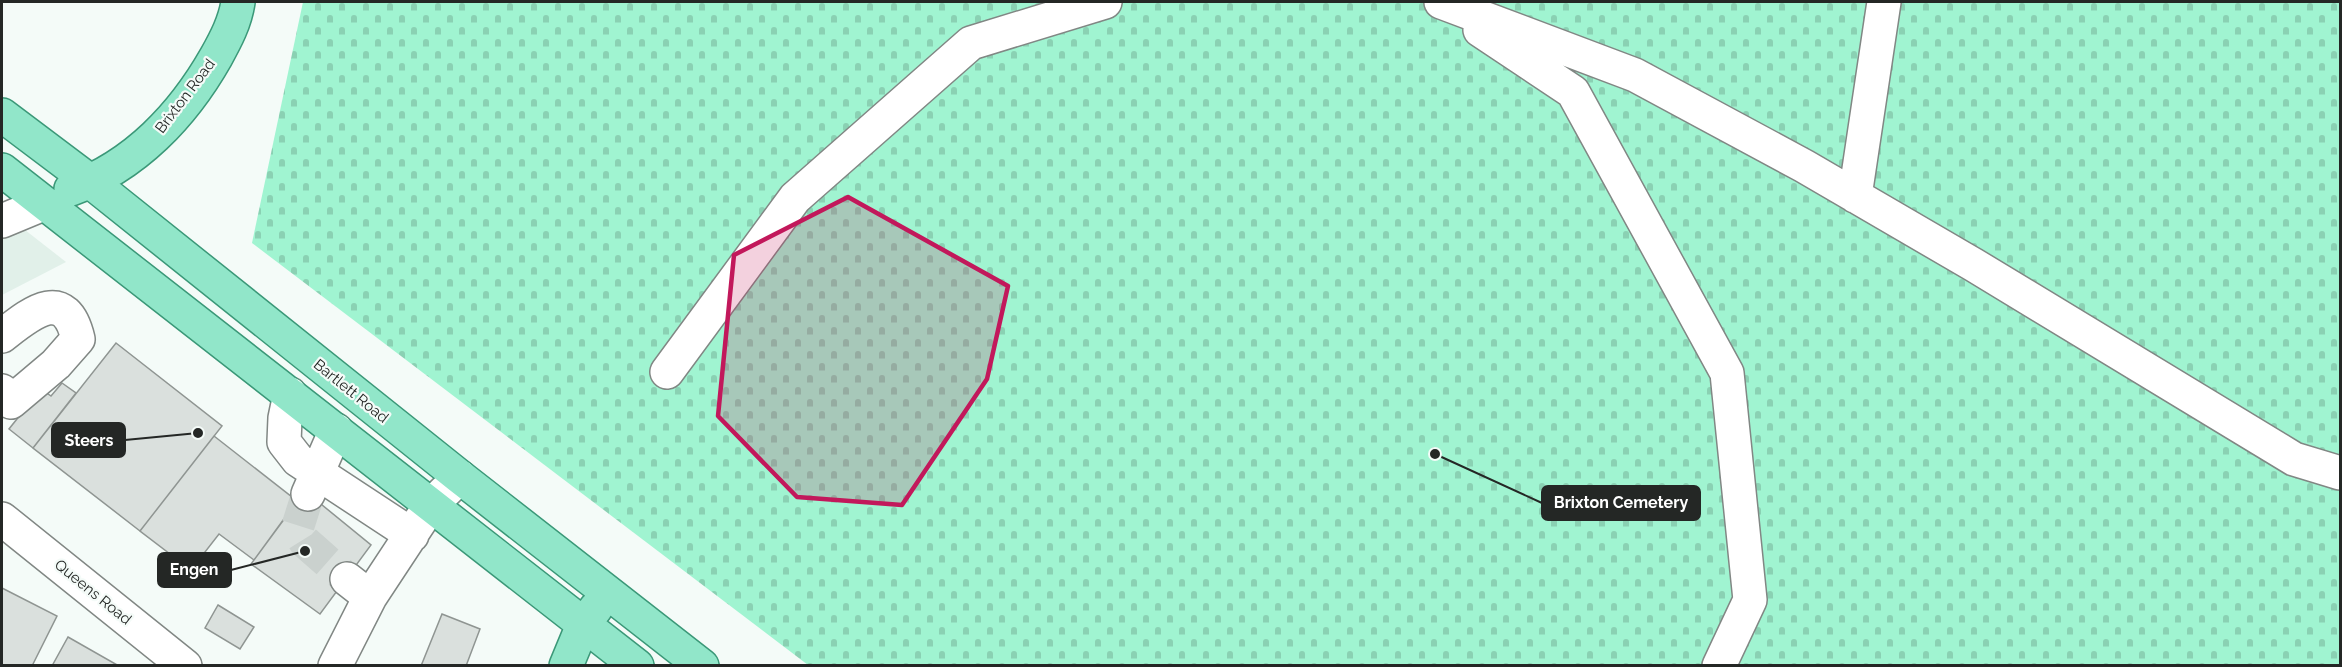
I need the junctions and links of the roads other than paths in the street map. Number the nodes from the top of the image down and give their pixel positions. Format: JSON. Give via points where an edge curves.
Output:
{"nodes":[{"id":1,"x":238,"y":2,"type":"edge"},
{"id":2,"x":1105,"y":2,"type":"edge"},
{"id":3,"x":1439,"y":2,"type":"edge"},
{"id":4,"x":1884,"y":2,"type":"edge"},
{"id":5,"x":2,"y":115,"type":"edge"},
{"id":6,"x":2,"y":170,"type":"edge"},
{"id":7,"x":91,"y":182,"type":"junction"},
{"id":8,"x":1855,"y":196,"type":"junction"},
{"id":9,"x":43,"y":204,"type":"junction"},
{"id":10,"x":2,"y":221,"type":"edge"},
{"id":11,"x":2,"y":336,"type":"edge"},
{"id":12,"x":667,"y":372,"type":"dead end"},
{"id":13,"x":2,"y":391,"type":"edge"},
{"id":14,"x":290,"y":394,"type":"junction"},
{"id":15,"x":336,"y":430,"type":"junction"},
{"id":16,"x":2340,"y":473,"type":"edge"},
{"id":17,"x":460,"y":477,"type":"junction"},
{"id":18,"x":313,"y":483,"type":"junction"},
{"id":19,"x":430,"y":506,"type":"junction"},
{"id":20,"x":2,"y":519,"type":"edge"},
{"id":21,"x":412,"y":535,"type":"junction"},
{"id":22,"x":608,"y":592,"type":"junction"},
{"id":23,"x":583,"y":625,"type":"junction"},
{"id":24,"x":185,"y":666,"type":"edge"},
{"id":25,"x":335,"y":666,"type":"edge"},
{"id":26,"x":566,"y":666,"type":"edge"},
{"id":27,"x":637,"y":666,"type":"edge"},
{"id":28,"x":702,"y":666,"type":"edge"},
{"id":29,"x":1719,"y":666,"type":"edge"}],
"edges":[{"from":1,"to":7,"type":"main road","name":"Brixton Road","via":[[233,23],[208,71],[171,120],[122,164]]},
{"from":2,"to":12,"type":"street","via":[[971,43],[795,198]]},
{"from":3,"to":8,"type":"street","via":[[1635,75]]},
{"from":3,"to":29,"type":"street","via":[[1573,92],[1727,373],[1750,600]]},
{"from":4,"to":8,"type":"street"},
{"from":5,"to":7,"type":"main road","name":"Bartlett Road"},
{"from":6,"to":9,"type":"main road"},
{"from":7,"to":9,"type":"main road","name":"Brixton Road"},
{"from":7,"to":17,"type":"main road","name":"Bartlett Road"},
{"from":8,"to":16,"type":"street","via":[[2294,459]]},
{"from":9,"to":10,"type":"street"},
{"from":9,"to":14,"type":"main road"},
{"from":11,"to":13,"type":"street","via":[[34,311],[48,307],[61,311],[74,322],[78,339],[11,402]]},
{"from":14,"to":15,"type":"main road"},
{"from":14,"to":18,"type":"street","via":[[284,442]]},
{"from":15,"to":18,"type":"street"},
{"from":15,"to":19,"type":"main road"},
{"from":17,"to":19,"type":"street"},
{"from":17,"to":22,"type":"main road","name":"Bartlett Road"},
{"from":18,"to":21,"type":"street"},
{"from":19,"to":21,"type":"street"},
{"from":19,"to":23,"type":"main road"},
{"from":20,"to":24,"type":"street","name":"Queens Road"},
{"from":21,"to":25,"type":"street","via":[[359,588]]},
{"from":22,"to":23,"type":"main road"},
{"from":22,"to":28,"type":"main road","name":"Bartlett Road"},
{"from":23,"to":26,"type":"main road"},
{"from":23,"to":27,"type":"main road"}]}
